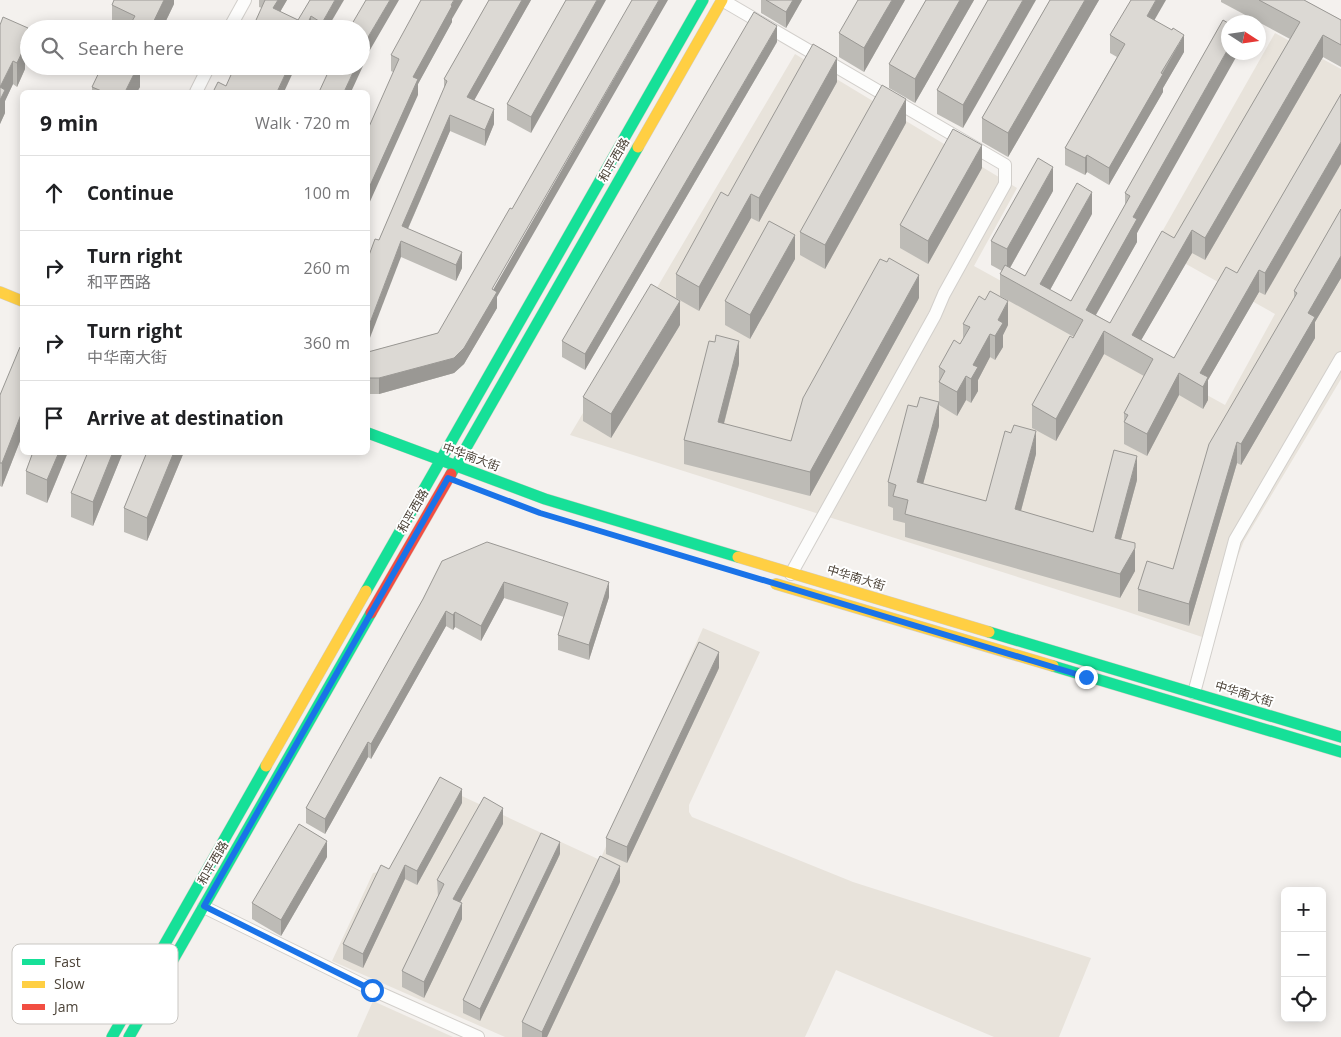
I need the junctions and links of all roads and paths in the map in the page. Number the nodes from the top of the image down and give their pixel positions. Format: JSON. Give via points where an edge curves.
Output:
{"nodes":[{"id":1,"x":245,"y":0,"type":"edge"},
{"id":2,"x":703,"y":0,"type":"edge"},
{"id":3,"x":722,"y":0,"type":"edge"},
{"id":4,"x":235,"y":20,"type":"edge"},
{"id":5,"x":204,"y":75,"type":"edge"},
{"id":6,"x":197,"y":90,"type":"edge"},
{"id":7,"x":0,"y":292,"type":"edge"},
{"id":8,"x":20,"y":299,"type":"edge"},
{"id":9,"x":1341,"y":358,"type":"edge"},
{"id":10,"x":370,"y":434,"type":"edge"},
{"id":11,"x":441,"y":460,"type":"junction"},
{"id":12,"x":455,"y":465,"type":"junction"},
{"id":13,"x":429,"y":472,"type":"junction"},
{"id":14,"x":452,"y":480,"type":"junction"},
{"id":15,"x":792,"y":574,"type":"junction"},
{"id":16,"x":764,"y":581,"type":"dead end"},
{"id":17,"x":1194,"y":693,"type":"junction"},
{"id":18,"x":1341,"y":737,"type":"edge"},
{"id":19,"x":1341,"y":752,"type":"edge"},
{"id":20,"x":204,"y":906,"type":"junction"},
{"id":21,"x":164,"y":944,"type":"edge"},
{"id":22,"x":178,"y":951,"type":"edge"},
{"id":23,"x":119,"y":1024,"type":"edge"},
{"id":24,"x":136,"y":1024,"type":"edge"},
{"id":25,"x":112,"y":1037,"type":"edge"},
{"id":26,"x":129,"y":1037,"type":"edge"},
{"id":27,"x":478,"y":1037,"type":"edge"}],
"edges":[{"from":1,"to":4,"type":"street"},
{"from":2,"to":11,"type":"main road","name":"和平西路"},
{"from":3,"to":12,"type":"main road","name":"和平西路"},
{"from":3,"to":15,"type":"street","via":[[1005,165],[1005,184]]},
{"from":5,"to":6,"type":"street"},
{"from":7,"to":8,"type":"main road"},
{"from":9,"to":17,"type":"street","via":[[1236,540]]},
{"from":10,"to":11,"type":"main road","name":"中华南大街"},
{"from":11,"to":12,"type":"main road","name":"中华南大街"},
{"from":11,"to":13,"type":"main road","name":"和平西路"},
{"from":12,"to":14,"type":"main road","name":"和平西路"},
{"from":12,"to":15,"type":"main road","name":"中华南大街","via":[[545,499]]},
{"from":13,"to":14,"type":"main road"},
{"from":13,"to":21,"type":"main road","name":"和平西路"},
{"from":14,"to":20,"type":"main road","name":"和平西路"},
{"from":15,"to":17,"type":"main road","name":"中华南大街"},
{"from":16,"to":19,"type":"main road"},
{"from":17,"to":18,"type":"main road","name":"中华南大街"},
{"from":20,"to":22,"type":"main road","name":"和平西路"},
{"from":20,"to":27,"type":"street","via":[[372,990]]},
{"from":23,"to":25,"type":"main road","name":"和平西路"},
{"from":24,"to":26,"type":"main road","name":"和平西路"}]}
